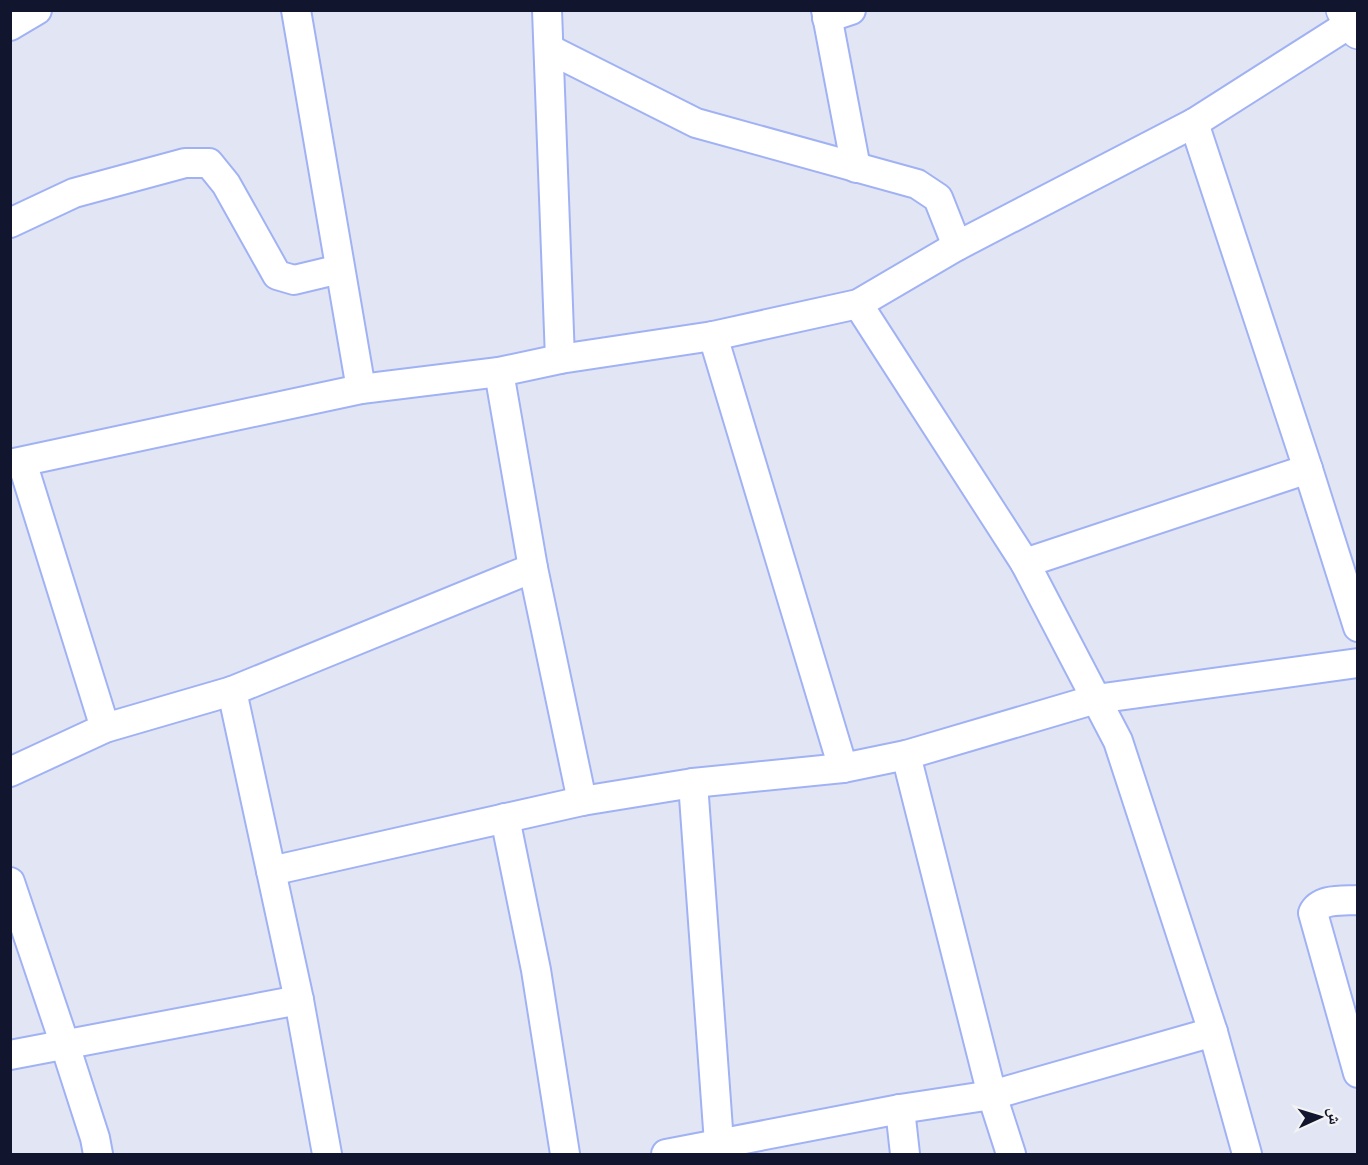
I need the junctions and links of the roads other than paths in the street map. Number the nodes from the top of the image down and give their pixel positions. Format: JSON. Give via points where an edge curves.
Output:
{"nodes":[{"id":1,"x":37,"y":10,"type":"edge"},
{"id":2,"x":296,"y":10,"type":"edge"},
{"id":3,"x":547,"y":10,"type":"edge"},
{"id":4,"x":835,"y":13,"type":"edge"},
{"id":5,"x":1351,"y":22,"type":"edge"},
{"id":6,"x":10,"y":26,"type":"edge"},
{"id":7,"x":549,"y":49,"type":"junction"},
{"id":8,"x":1194,"y":123,"type":"junction"},
{"id":9,"x":856,"y":168,"type":"junction"},
{"id":10,"x":10,"y":223,"type":"edge"},
{"id":11,"x":957,"y":246,"type":"junction"},
{"id":12,"x":340,"y":269,"type":"junction"},
{"id":13,"x":858,"y":304,"type":"junction"},
{"id":14,"x":713,"y":336,"type":"junction"},
{"id":15,"x":560,"y":360,"type":"junction"},
{"id":16,"x":499,"y":372,"type":"junction"},
{"id":17,"x":361,"y":389,"type":"junction"},
{"id":18,"x":16,"y":463,"type":"edge"},
{"id":19,"x":1308,"y":469,"type":"junction"},
{"id":20,"x":1025,"y":563,"type":"junction"},
{"id":21,"x":532,"y":568,"type":"junction"},
{"id":22,"x":1358,"y":627,"type":"edge"},
{"id":23,"x":1358,"y":663,"type":"edge"},
{"id":24,"x":232,"y":691,"type":"junction"},
{"id":25,"x":1096,"y":699,"type":"junction"},
{"id":26,"x":105,"y":728,"type":"junction"},
{"id":27,"x":906,"y":755,"type":"junction"},
{"id":28,"x":843,"y":768,"type":"junction"},
{"id":29,"x":10,"y":772,"type":"edge"},
{"id":30,"x":693,"y":783,"type":"junction"},
{"id":31,"x":582,"y":801,"type":"junction"},
{"id":32,"x":505,"y":818,"type":"junction"},
{"id":33,"x":272,"y":871,"type":"junction"},
{"id":34,"x":10,"y":882,"type":"edge"},
{"id":35,"x":1358,"y":900,"type":"edge"},
{"id":36,"x":299,"y":1000,"type":"junction"},
{"id":37,"x":1213,"y":1032,"type":"junction"},
{"id":38,"x":65,"y":1046,"type":"junction"},
{"id":39,"x":10,"y":1055,"type":"edge"},
{"id":40,"x":1358,"y":1073,"type":"edge"},
{"id":41,"x":992,"y":1095,"type":"junction"},
{"id":42,"x":900,"y":1108,"type":"junction"},
{"id":43,"x":716,"y":1149,"type":"edge"},
{"id":44,"x":98,"y":1155,"type":"edge"},
{"id":45,"x":327,"y":1155,"type":"edge"},
{"id":46,"x":565,"y":1155,"type":"edge"},
{"id":47,"x":666,"y":1155,"type":"edge"},
{"id":48,"x":905,"y":1155,"type":"edge"},
{"id":49,"x":1011,"y":1155,"type":"edge"},
{"id":50,"x":1246,"y":1155,"type":"edge"}],
"edges":[{"from":1,"to":6,"type":"street"},
{"from":2,"to":12,"type":"street"},
{"from":3,"to":7,"type":"street"},
{"from":4,"to":9,"type":"street"},
{"from":5,"to":8,"type":"street"},
{"from":7,"to":9,"type":"street","via":[[696,123]]},
{"from":7,"to":15,"type":"street"},
{"from":8,"to":11,"type":"street"},
{"from":8,"to":19,"type":"street"},
{"from":9,"to":11,"type":"street","via":[[917,184],[938,198]]},
{"from":10,"to":12,"type":"street","via":[[74,193],[185,163],[209,163],[226,183],[277,275],[294,279]]},
{"from":11,"to":13,"type":"street"},
{"from":12,"to":17,"type":"street"},
{"from":13,"to":14,"type":"street"},
{"from":13,"to":20,"type":"street"},
{"from":14,"to":15,"type":"street"},
{"from":14,"to":28,"type":"street"},
{"from":15,"to":16,"type":"street"},
{"from":16,"to":17,"type":"street"},
{"from":16,"to":21,"type":"street"},
{"from":17,"to":18,"type":"street"},
{"from":18,"to":26,"type":"street"},
{"from":19,"to":20,"type":"street"},
{"from":19,"to":22,"type":"street"},
{"from":20,"to":25,"type":"street"},
{"from":21,"to":24,"type":"street"},
{"from":21,"to":31,"type":"street"},
{"from":23,"to":25,"type":"street"},
{"from":24,"to":26,"type":"street"},
{"from":24,"to":33,"type":"street"},
{"from":25,"to":27,"type":"street"},
{"from":25,"to":37,"type":"street","via":[[1118,741]]},
{"from":26,"to":29,"type":"street"},
{"from":27,"to":28,"type":"street"},
{"from":27,"to":41,"type":"street"},
{"from":28,"to":30,"type":"street"},
{"from":30,"to":31,"type":"street"},
{"from":30,"to":43,"type":"street"},
{"from":31,"to":32,"type":"street"},
{"from":32,"to":33,"type":"street"},
{"from":32,"to":46,"type":"street","via":[[536,970]]},
{"from":33,"to":36,"type":"street"},
{"from":34,"to":38,"type":"street"},
{"from":35,"to":40,"type":"street","via":[[1321,903],[1312,913]]},
{"from":36,"to":38,"type":"street"},
{"from":36,"to":45,"type":"street"},
{"from":37,"to":41,"type":"street"},
{"from":37,"to":50,"type":"street"},
{"from":38,"to":39,"type":"street"},
{"from":38,"to":44,"type":"street"},
{"from":41,"to":42,"type":"street"},
{"from":41,"to":49,"type":"street"},
{"from":42,"to":43,"type":"street"},
{"from":42,"to":48,"type":"street"},
{"from":43,"to":47,"type":"street"}]}
